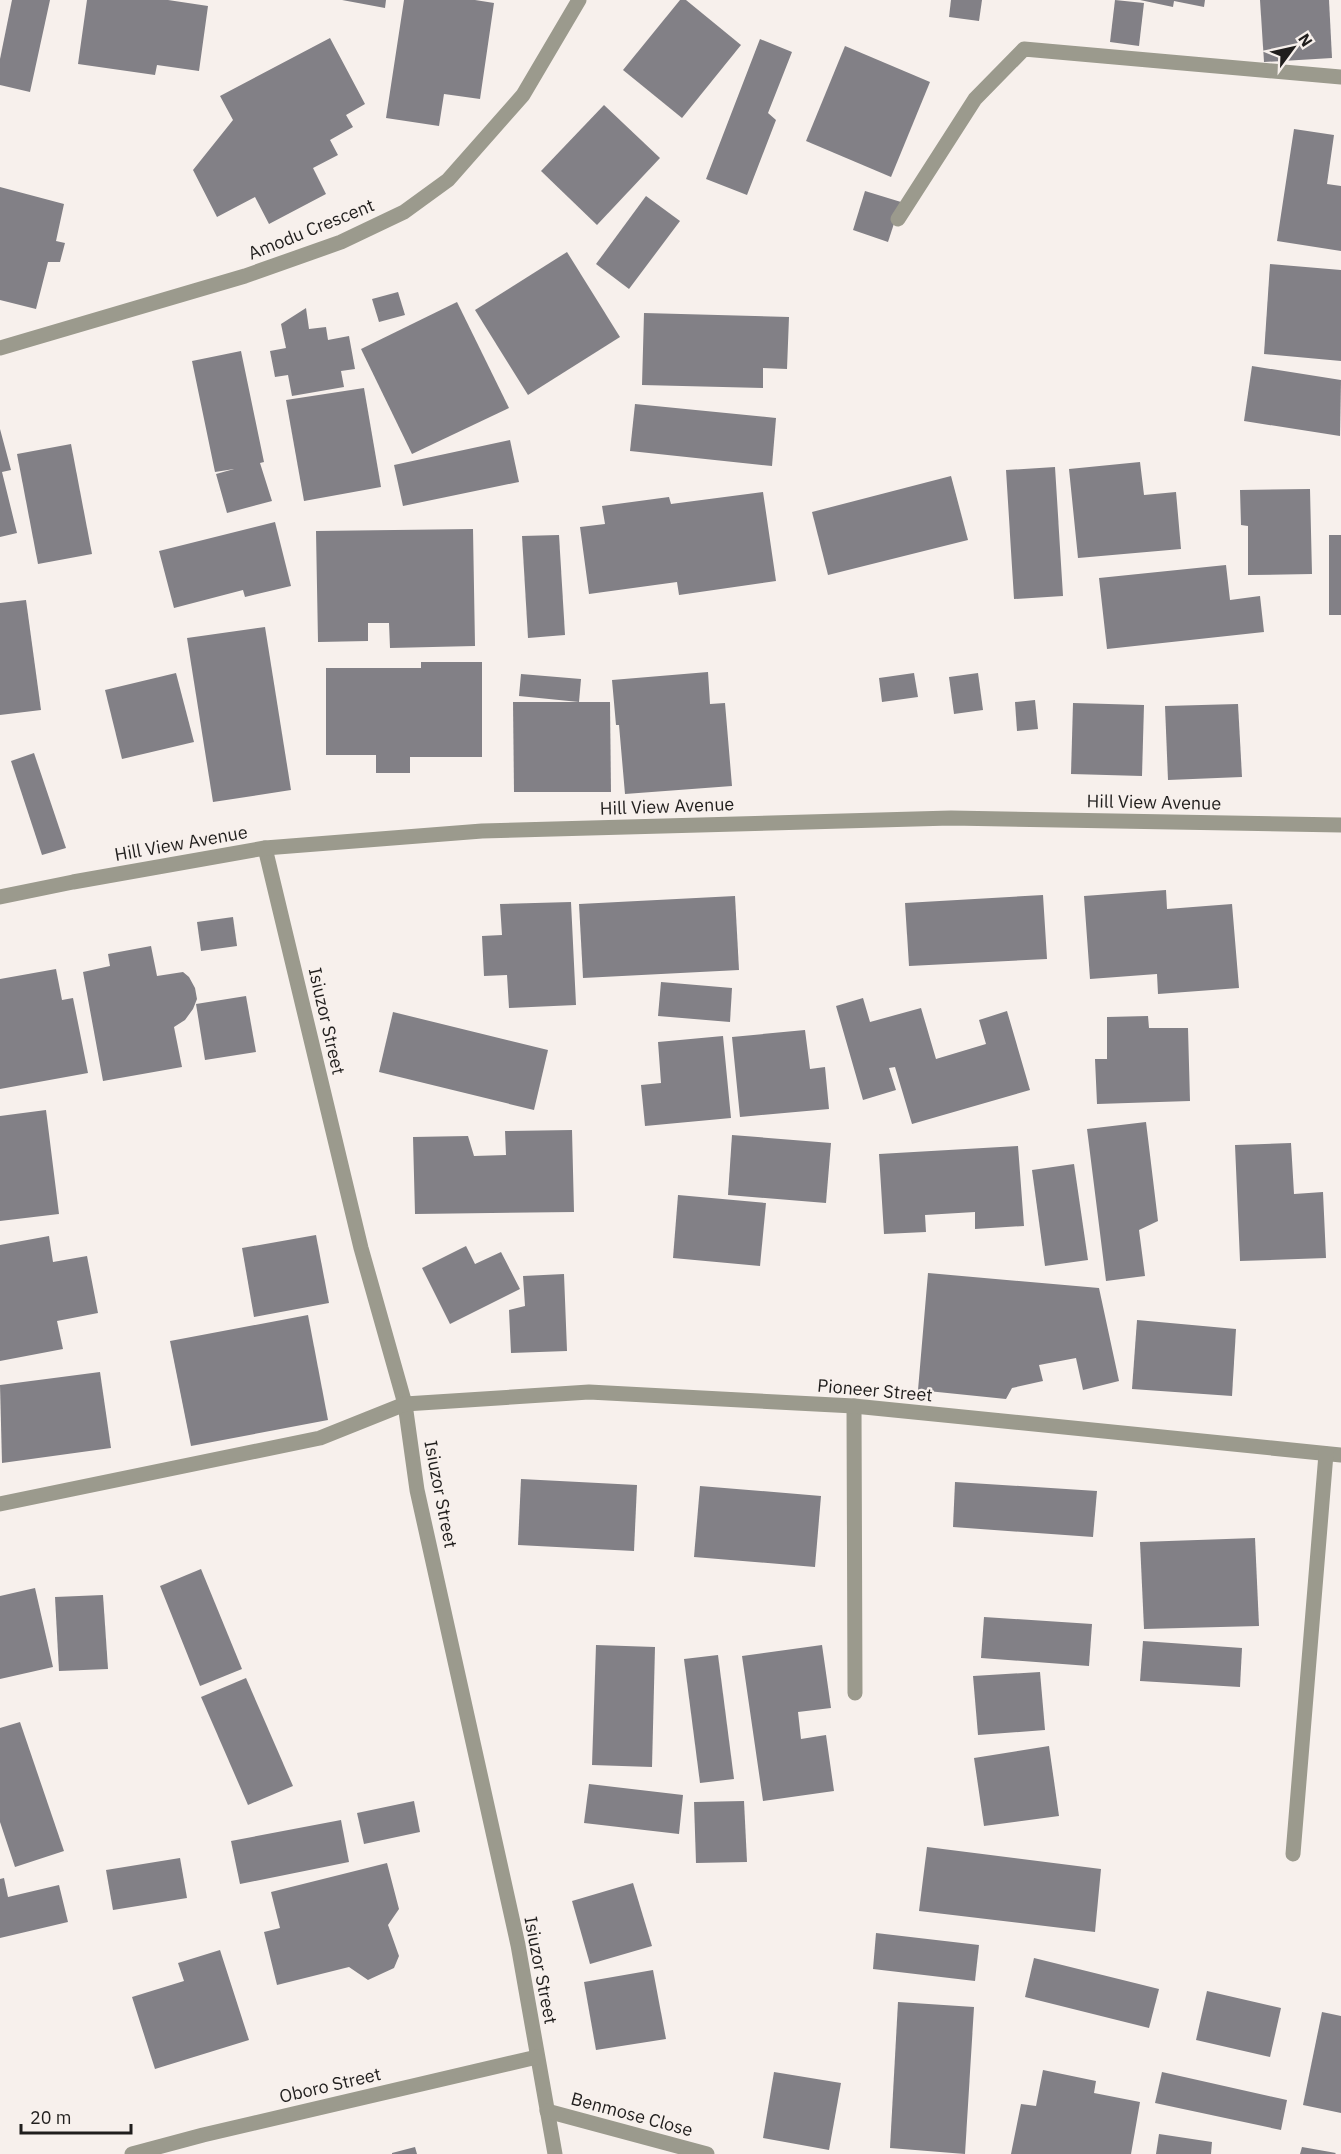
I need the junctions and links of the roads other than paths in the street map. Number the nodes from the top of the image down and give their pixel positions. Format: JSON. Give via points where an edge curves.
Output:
{"nodes":[{"id":1,"x":579,"y":0,"type":"edge"},
{"id":2,"x":1341,"y":77,"type":"edge"},
{"id":3,"x":898,"y":219,"type":"dead end"},
{"id":4,"x":0,"y":348,"type":"edge"},
{"id":5,"x":1341,"y":825,"type":"edge"},
{"id":6,"x":265,"y":848,"type":"junction"},
{"id":7,"x":0,"y":897,"type":"edge"},
{"id":8,"x":405,"y":1404,"type":"junction"},
{"id":9,"x":854,"y":1406,"type":"junction"},
{"id":10,"x":1333,"y":1454,"type":"edge"},
{"id":11,"x":0,"y":1504,"type":"edge"},
{"id":12,"x":855,"y":1693,"type":"dead end"},
{"id":13,"x":1293,"y":1854,"type":"dead end"},
{"id":14,"x":537,"y":2057,"type":"junction"},
{"id":15,"x":547,"y":2111,"type":"junction"},
{"id":16,"x":132,"y":2154,"type":"edge"},
{"id":17,"x":555,"y":2154,"type":"edge"},
{"id":18,"x":707,"y":2154,"type":"edge"}],
"edges":[{"from":1,"to":4,"type":"street","name":"Amodu Crescent","via":[[523,94],[448,180],[404,212],[340,242],[245,276]]},
{"from":2,"to":3,"type":"street","via":[[1024,49],[975,99]]},
{"from":5,"to":6,"type":"street","name":"Hill View Avenue","via":[[951,818],[482,831]]},
{"from":6,"to":7,"type":"street","name":"Hill View Avenue"},
{"from":6,"to":8,"type":"street","name":"Isiuzor Street","via":[[361,1248]]},
{"from":8,"to":9,"type":"street","name":"Pioneer Street","via":[[589,1392]]},
{"from":8,"to":11,"type":"street","name":"Pioneer Street","via":[[320,1438]]},
{"from":8,"to":14,"type":"street","name":"Isiuzor Street","via":[[417,1490],[518,1945]]},
{"from":9,"to":10,"type":"street","name":"Pioneer Street"},
{"from":9,"to":12,"type":"street"},
{"from":10,"to":13,"type":"street"},
{"from":14,"to":15,"type":"street","name":"Isiuzor Street"},
{"from":14,"to":16,"type":"street","name":"Oboro Street"},
{"from":15,"to":17,"type":"street","name":"Isiuzor Street"},
{"from":15,"to":18,"type":"street","name":"Benmose Close"}]}
